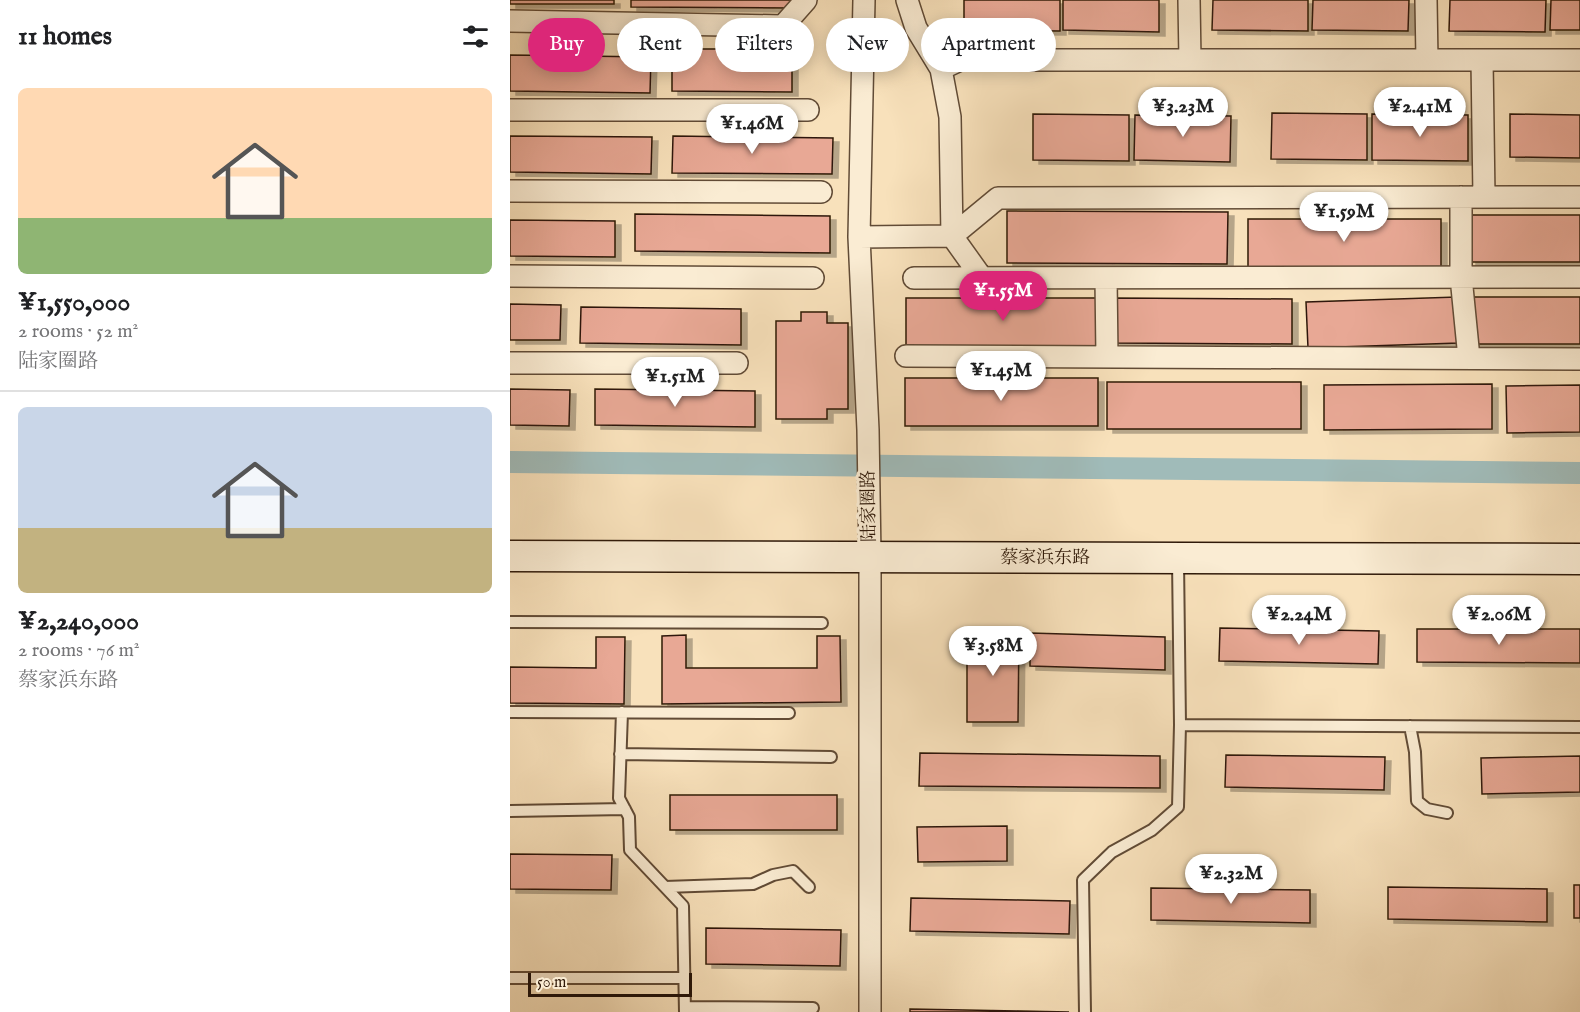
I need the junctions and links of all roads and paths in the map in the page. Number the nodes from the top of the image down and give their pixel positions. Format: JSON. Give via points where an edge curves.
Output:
{"nodes":[{"id":1,"x":806,"y":0,"type":"edge"},
{"id":2,"x":864,"y":0,"type":"edge"},
{"id":3,"x":906,"y":0,"type":"edge"},
{"id":4,"x":1189,"y":0,"type":"edge"},
{"id":5,"x":1426,"y":0,"type":"edge"},
{"id":6,"x":510,"y":21,"type":"edge"},
{"id":7,"x":921,"y":37,"type":"edge"},
{"id":8,"x":1056,"y":60,"type":"edge"},
{"id":9,"x":1190,"y":60,"type":"junction"},
{"id":10,"x":1427,"y":60,"type":"junction"},
{"id":11,"x":1482,"y":60,"type":"junction"},
{"id":12,"x":1580,"y":60,"type":"edge"},
{"id":13,"x":942,"y":72,"type":"edge"},
{"id":14,"x":510,"y":110,"type":"edge"},
{"id":15,"x":808,"y":110,"type":"dead end"},
{"id":16,"x":510,"y":191,"type":"edge"},
{"id":17,"x":821,"y":192,"type":"dead end"},
{"id":18,"x":1461,"y":197,"type":"junction"},
{"id":19,"x":1484,"y":197,"type":"junction"},
{"id":20,"x":1580,"y":197,"type":"edge"},
{"id":21,"x":952,"y":236,"type":"junction"},
{"id":22,"x":859,"y":237,"type":"junction"},
{"id":23,"x":510,"y":276,"type":"edge"},
{"id":24,"x":1461,"y":277,"type":"junction"},
{"id":25,"x":1580,"y":277,"type":"edge"},
{"id":26,"x":813,"y":278,"type":"dead end"},
{"id":27,"x":914,"y":278,"type":"dead end"},
{"id":28,"x":981,"y":278,"type":"junction"},
{"id":29,"x":1106,"y":278,"type":"junction"},
{"id":30,"x":906,"y":356,"type":"dead end"},
{"id":31,"x":1107,"y":357,"type":"junction"},
{"id":32,"x":1469,"y":358,"type":"junction"},
{"id":33,"x":1580,"y":358,"type":"edge"},
{"id":34,"x":510,"y":363,"type":"edge"},
{"id":35,"x":737,"y":363,"type":"dead end"},
{"id":36,"x":510,"y":556,"type":"edge"},
{"id":37,"x":1178,"y":556,"type":"junction"},
{"id":38,"x":870,"y":557,"type":"junction"},
{"id":39,"x":1580,"y":559,"type":"edge"},
{"id":40,"x":510,"y":622,"type":"edge"},
{"id":41,"x":822,"y":623,"type":"dead end"},
{"id":42,"x":510,"y":711,"type":"edge"},
{"id":43,"x":622,"y":712,"type":"junction"},
{"id":44,"x":789,"y":712,"type":"dead end"},
{"id":45,"x":1180,"y":725,"type":"junction"},
{"id":46,"x":1410,"y":726,"type":"junction"},
{"id":47,"x":1580,"y":727,"type":"edge"},
{"id":48,"x":620,"y":754,"type":"junction"},
{"id":49,"x":831,"y":757,"type":"dead end"},
{"id":50,"x":625,"y":809,"type":"junction"},
{"id":51,"x":510,"y":811,"type":"edge"},
{"id":52,"x":1447,"y":813,"type":"dead end"},
{"id":53,"x":665,"y":887,"type":"junction"},
{"id":54,"x":809,"y":887,"type":"dead end"},
{"id":55,"x":510,"y":978,"type":"edge"},
{"id":56,"x":685,"y":978,"type":"junction"},
{"id":57,"x":813,"y":1008,"type":"dead end"},
{"id":58,"x":685,"y":1010,"type":"edge"},
{"id":59,"x":870,"y":1012,"type":"edge"},
{"id":60,"x":1085,"y":1012,"type":"edge"}],
"edges":[{"from":1,"to":6,"type":"street","via":[[783,26]]},
{"from":2,"to":22,"type":"street","name":"陆家圈路"},
{"from":3,"to":7,"type":"street"},
{"from":4,"to":9,"type":"street"},
{"from":5,"to":10,"type":"street"},
{"from":8,"to":9,"type":"street"},
{"from":9,"to":10,"type":"street"},
{"from":10,"to":11,"type":"street"},
{"from":11,"to":12,"type":"street"},
{"from":11,"to":19,"type":"street"},
{"from":13,"to":21,"type":"street","via":[[950,117]]},
{"from":14,"to":15,"type":"street"},
{"from":16,"to":17,"type":"street"},
{"from":18,"to":19,"type":"street"},
{"from":18,"to":21,"type":"street","via":[[998,198]]},
{"from":18,"to":24,"type":"street"},
{"from":19,"to":20,"type":"street"},
{"from":21,"to":22,"type":"street"},
{"from":21,"to":28,"type":"street"},
{"from":22,"to":38,"type":"street","name":"陆家圈路"},
{"from":23,"to":26,"type":"street"},
{"from":24,"to":25,"type":"street"},
{"from":24,"to":29,"type":"street"},
{"from":24,"to":32,"type":"street"},
{"from":27,"to":28,"type":"street"},
{"from":28,"to":29,"type":"street"},
{"from":29,"to":31,"type":"street"},
{"from":30,"to":31,"type":"street"},
{"from":31,"to":32,"type":"street"},
{"from":32,"to":33,"type":"street"},
{"from":34,"to":35,"type":"street"},
{"from":36,"to":38,"type":"street","name":"蔡家浜东路"},
{"from":37,"to":38,"type":"street","name":"蔡家浜东路"},
{"from":37,"to":39,"type":"street","name":"蔡家浜东路"},
{"from":37,"to":45,"type":"lane"},
{"from":38,"to":59,"type":"street","name":"陆家圈路"},
{"from":40,"to":41,"type":"lane"},
{"from":42,"to":43,"type":"lane"},
{"from":43,"to":44,"type":"lane"},
{"from":43,"to":48,"type":"lane"},
{"from":45,"to":46,"type":"lane"},
{"from":45,"to":60,"type":"lane","via":[[1178,807],[1152,830],[1112,852],[1083,880]]},
{"from":46,"to":47,"type":"lane"},
{"from":46,"to":52,"type":"lane","via":[[1417,801],[1427,810]]},
{"from":48,"to":49,"type":"lane"},
{"from":48,"to":50,"type":"lane","via":[[619,798]]},
{"from":50,"to":51,"type":"lane"},
{"from":50,"to":53,"type":"lane","via":[[630,850]]},
{"from":53,"to":54,"type":"lane","via":[[753,884],[793,871]]},
{"from":53,"to":56,"type":"lane","via":[[683,906]]},
{"from":55,"to":56,"type":"lane"},
{"from":56,"to":58,"type":"lane"},
{"from":57,"to":58,"type":"lane"}]}
